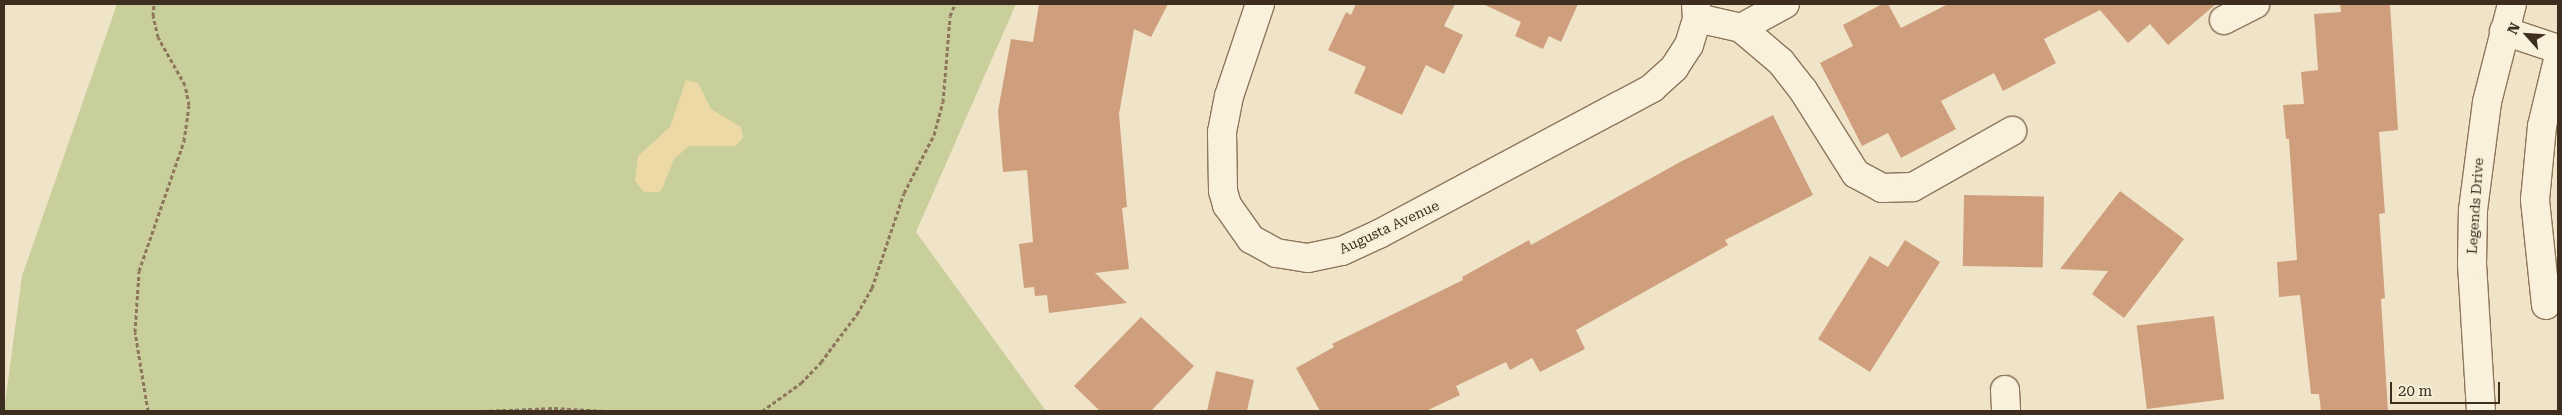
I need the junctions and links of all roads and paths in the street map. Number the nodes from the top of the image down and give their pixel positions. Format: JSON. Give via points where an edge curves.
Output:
{"nodes":[{"id":1,"x":154,"y":4,"type":"edge"},
{"id":2,"x":955,"y":4,"type":"edge"},
{"id":3,"x":1260,"y":4,"type":"edge"},
{"id":4,"x":1785,"y":4,"type":"edge"},
{"id":5,"x":2255,"y":4,"type":"edge"},
{"id":6,"x":2512,"y":4,"type":"edge"},
{"id":7,"x":1697,"y":11,"type":"edge"},
{"id":8,"x":2224,"y":20,"type":"dead end"},
{"id":9,"x":1741,"y":28,"type":"junction"},
{"id":10,"x":2504,"y":31,"type":"junction"},
{"id":11,"x":2558,"y":49,"type":"edge"},
{"id":12,"x":2558,"y":60,"type":"edge"},
{"id":13,"x":2012,"y":131,"type":"dead end"},
{"id":14,"x":2546,"y":305,"type":"dead end"},
{"id":15,"x":148,"y":411,"type":"edge"},
{"id":16,"x":483,"y":411,"type":"edge"},
{"id":17,"x":605,"y":411,"type":"edge"},
{"id":18,"x":762,"y":411,"type":"edge"},
{"id":19,"x":2481,"y":411,"type":"edge"}],
"edges":[{"from":1,"to":15,"type":"path","via":[[158,36],[185,85],[189,105],[184,141],[138,272],[135,332]]},
{"from":2,"to":18,"type":"path","via":[[950,23],[943,102],[934,135],[904,193],[872,288],[821,362],[801,383]]},
{"from":3,"to":7,"type":"street","name":"Augusta Avenue","via":[[1229,96],[1222,132],[1223,191],[1227,205],[1251,239],[1276,253],[1308,258],[1342,251],[1379,234],[1623,106],[1664,80],[1689,45]]},
{"from":4,"to":9,"type":"street"},
{"from":5,"to":8,"type":"street"},
{"from":6,"to":10,"type":"street","name":"Legends Drive"},
{"from":7,"to":9,"type":"street"},
{"from":9,"to":13,"type":"street","via":[[1781,62],[1803,90],[1856,174],[1882,188],[1913,188]]},
{"from":10,"to":11,"type":"street"},
{"from":10,"to":19,"type":"street","name":"Legends Drive","via":[[2487,102],[2473,210],[2472,266]]},
{"from":12,"to":14,"type":"street","via":[[2542,126],[2535,200]]},
{"from":16,"to":17,"type":"path","via":[[554,408]]}]}
